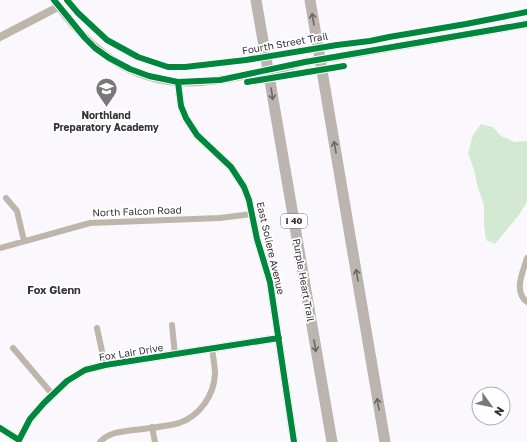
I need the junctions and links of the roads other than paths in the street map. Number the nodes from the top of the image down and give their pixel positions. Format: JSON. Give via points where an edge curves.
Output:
{"nodes":[{"id":1,"x":256,"y":0,"type":"edge"},
{"id":2,"x":310,"y":0,"type":"edge"},
{"id":3,"x":56,"y":3,"type":"edge"},
{"id":4,"x":527,"y":24,"type":"edge"},
{"id":5,"x":0,"y":37,"type":"edge"},
{"id":6,"x":178,"y":82,"type":"junction"},
{"id":7,"x":6,"y":198,"type":"dead end"},
{"id":8,"x":252,"y":214,"type":"junction"},
{"id":9,"x":24,"y":240,"type":"junction"},
{"id":10,"x":0,"y":248,"type":"edge"},
{"id":11,"x":527,"y":258,"type":"edge"},
{"id":12,"x":527,"y":302,"type":"edge"},
{"id":13,"x":172,"y":325,"type":"dead end"},
{"id":14,"x":97,"y":328,"type":"dead end"},
{"id":15,"x":279,"y":338,"type":"junction"},
{"id":16,"x":13,"y":348,"type":"dead end"},
{"id":17,"x":212,"y":349,"type":"junction"},
{"id":18,"x":175,"y":355,"type":"junction"},
{"id":19,"x":104,"y":365,"type":"junction"},
{"id":20,"x":53,"y":395,"type":"junction"},
{"id":21,"x":0,"y":428,"type":"edge"},
{"id":22,"x":152,"y":428,"type":"junction"},
{"id":23,"x":19,"y":441,"type":"edge"},
{"id":24,"x":100,"y":442,"type":"edge"},
{"id":25,"x":155,"y":442,"type":"edge"},
{"id":26,"x":294,"y":442,"type":"edge"},
{"id":27,"x":332,"y":442,"type":"edge"},
{"id":28,"x":385,"y":442,"type":"edge"}],
"edges":[{"from":1,"to":27,"type":"highway","name":"Purple Heart Trail","number":"I 40","one_way":true},
{"from":28,"to":2,"type":"highway","one_way":true},
{"from":3,"to":5,"type":"street"},
{"from":3,"to":6,"type":"street","via":[[85,38],[109,58],[149,76]]},
{"from":4,"to":6,"type":"street","bridge":true,"via":[[305,62],[220,80]]},
{"from":6,"to":8,"type":"street","name":"East Soliere Avenue","via":[[180,102],[186,118],[197,134],[238,177],[244,187]]},
{"from":7,"to":9,"type":"street","via":[[17,211]]},
{"from":8,"to":9,"type":"street","name":"North Falcon Road","via":[[220,218],[90,223]]},
{"from":8,"to":15,"type":"street","name":"East Soliere Avenue","via":[[270,282]]},
{"from":9,"to":10,"type":"street","name":"North Falcon Road"},
{"from":11,"to":12,"type":"street","via":[[519,284]]},
{"from":13,"to":18,"type":"street"},
{"from":14,"to":19,"type":"street"},
{"from":15,"to":17,"type":"street","name":"Fox Lair Drive"},
{"from":15,"to":26,"type":"street","name":"East Soliere Avenue"},
{"from":16,"to":20,"type":"street"},
{"from":17,"to":18,"type":"street","name":"Fox Lair Drive"},
{"from":17,"to":22,"type":"street","via":[[214,384],[200,410],[179,423]]},
{"from":18,"to":19,"type":"street","name":"Fox Lair Drive"},
{"from":19,"to":20,"type":"street","name":"Fox Lair Drive","via":[[85,370],[67,381]]},
{"from":20,"to":23,"type":"street","name":"Fox Lair Drive","via":[[30,419]]},
{"from":21,"to":23,"type":"street"},
{"from":22,"to":24,"type":"street","via":[[113,433]]},
{"from":22,"to":25,"type":"street"}]}
